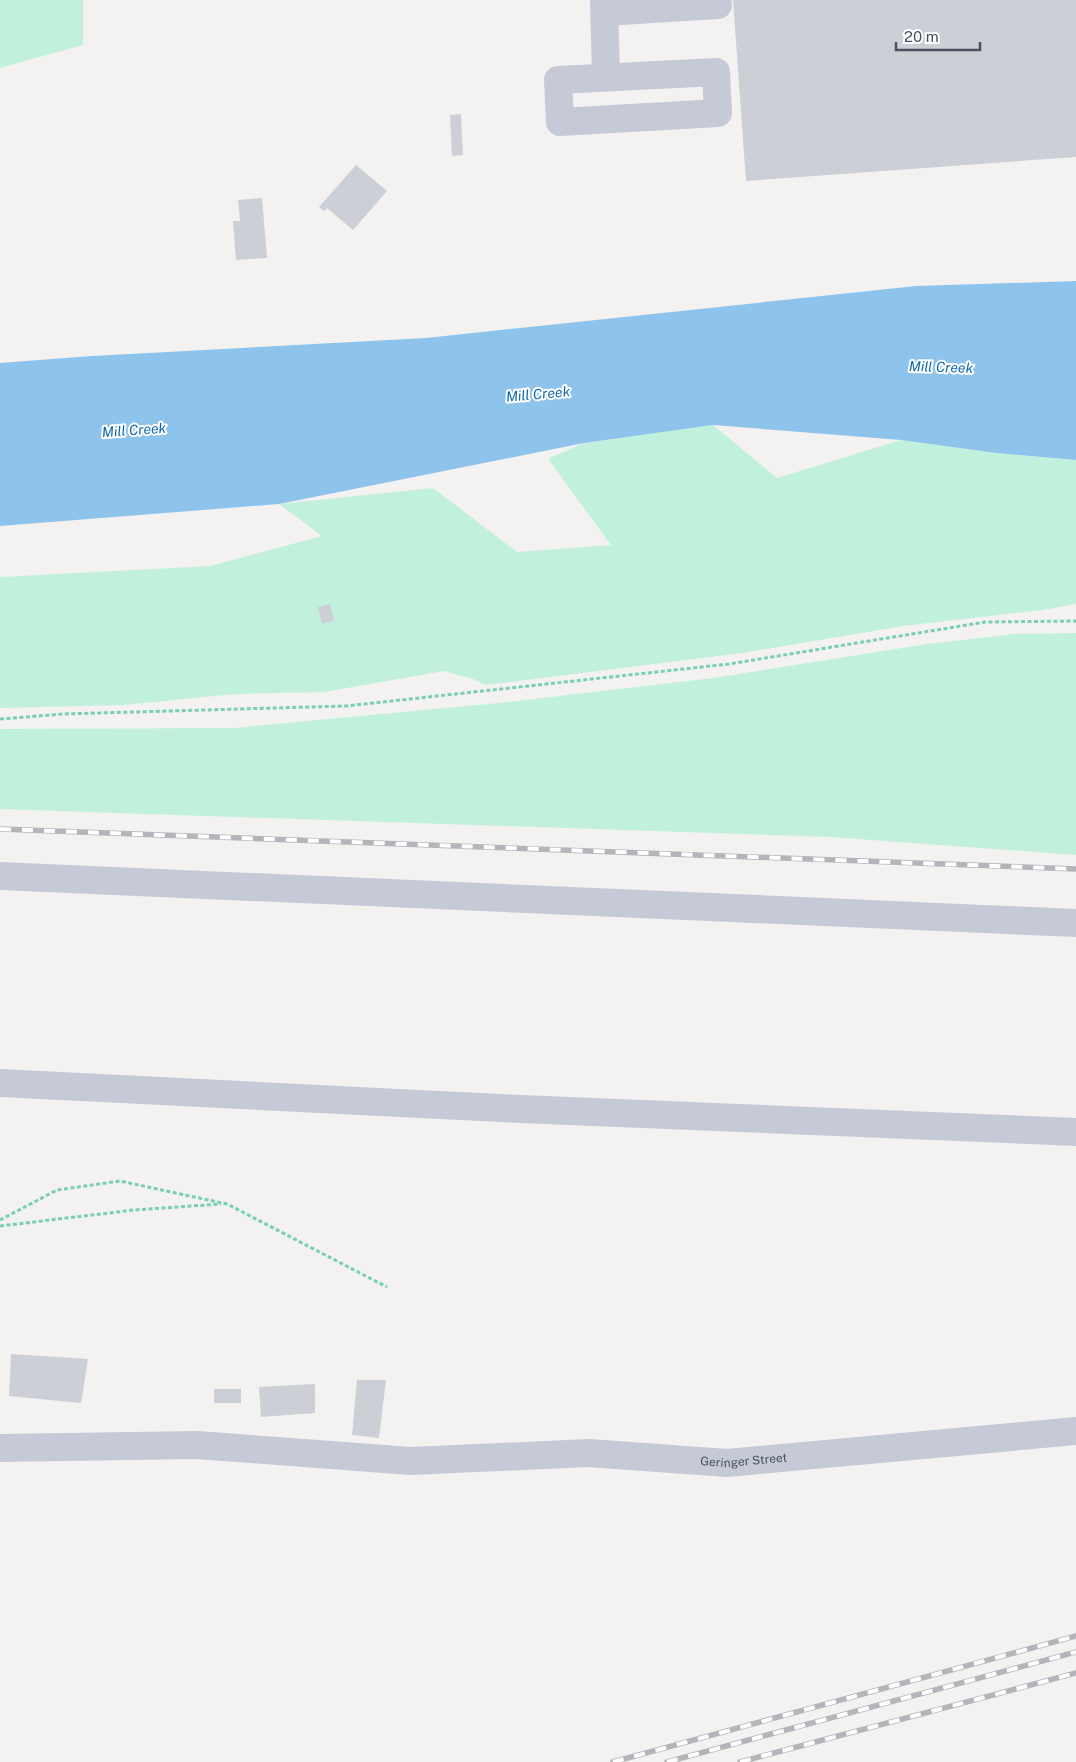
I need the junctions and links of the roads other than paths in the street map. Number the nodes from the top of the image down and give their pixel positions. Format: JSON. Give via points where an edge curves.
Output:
{"nodes":[{"id":1,"x":718,"y":5,"type":"dead end"},
{"id":2,"x":604,"y":6,"type":"edge"},
{"id":3,"x":606,"y":77,"type":"junction"},
{"id":4,"x":0,"y":876,"type":"edge"},
{"id":5,"x":1076,"y":923,"type":"edge"},
{"id":6,"x":0,"y":1084,"type":"edge"},
{"id":7,"x":1076,"y":1132,"type":"edge"},
{"id":8,"x":1076,"y":1431,"type":"edge"},
{"id":9,"x":0,"y":1448,"type":"edge"}],
"edges":[{"from":1,"to":2,"type":"lane"},
{"from":2,"to":3,"type":"lane"},
{"from":3,"to":3,"type":"lane","via":[[558,80],[560,122],[718,113],[716,72]]},
{"from":4,"to":5,"type":"lane"},
{"from":6,"to":7,"type":"lane","via":[[521,1110]]},
{"from":8,"to":9,"type":"lane","name":"Geringer Street","via":[[728,1463],[589,1452],[411,1461],[197,1445]]}]}
